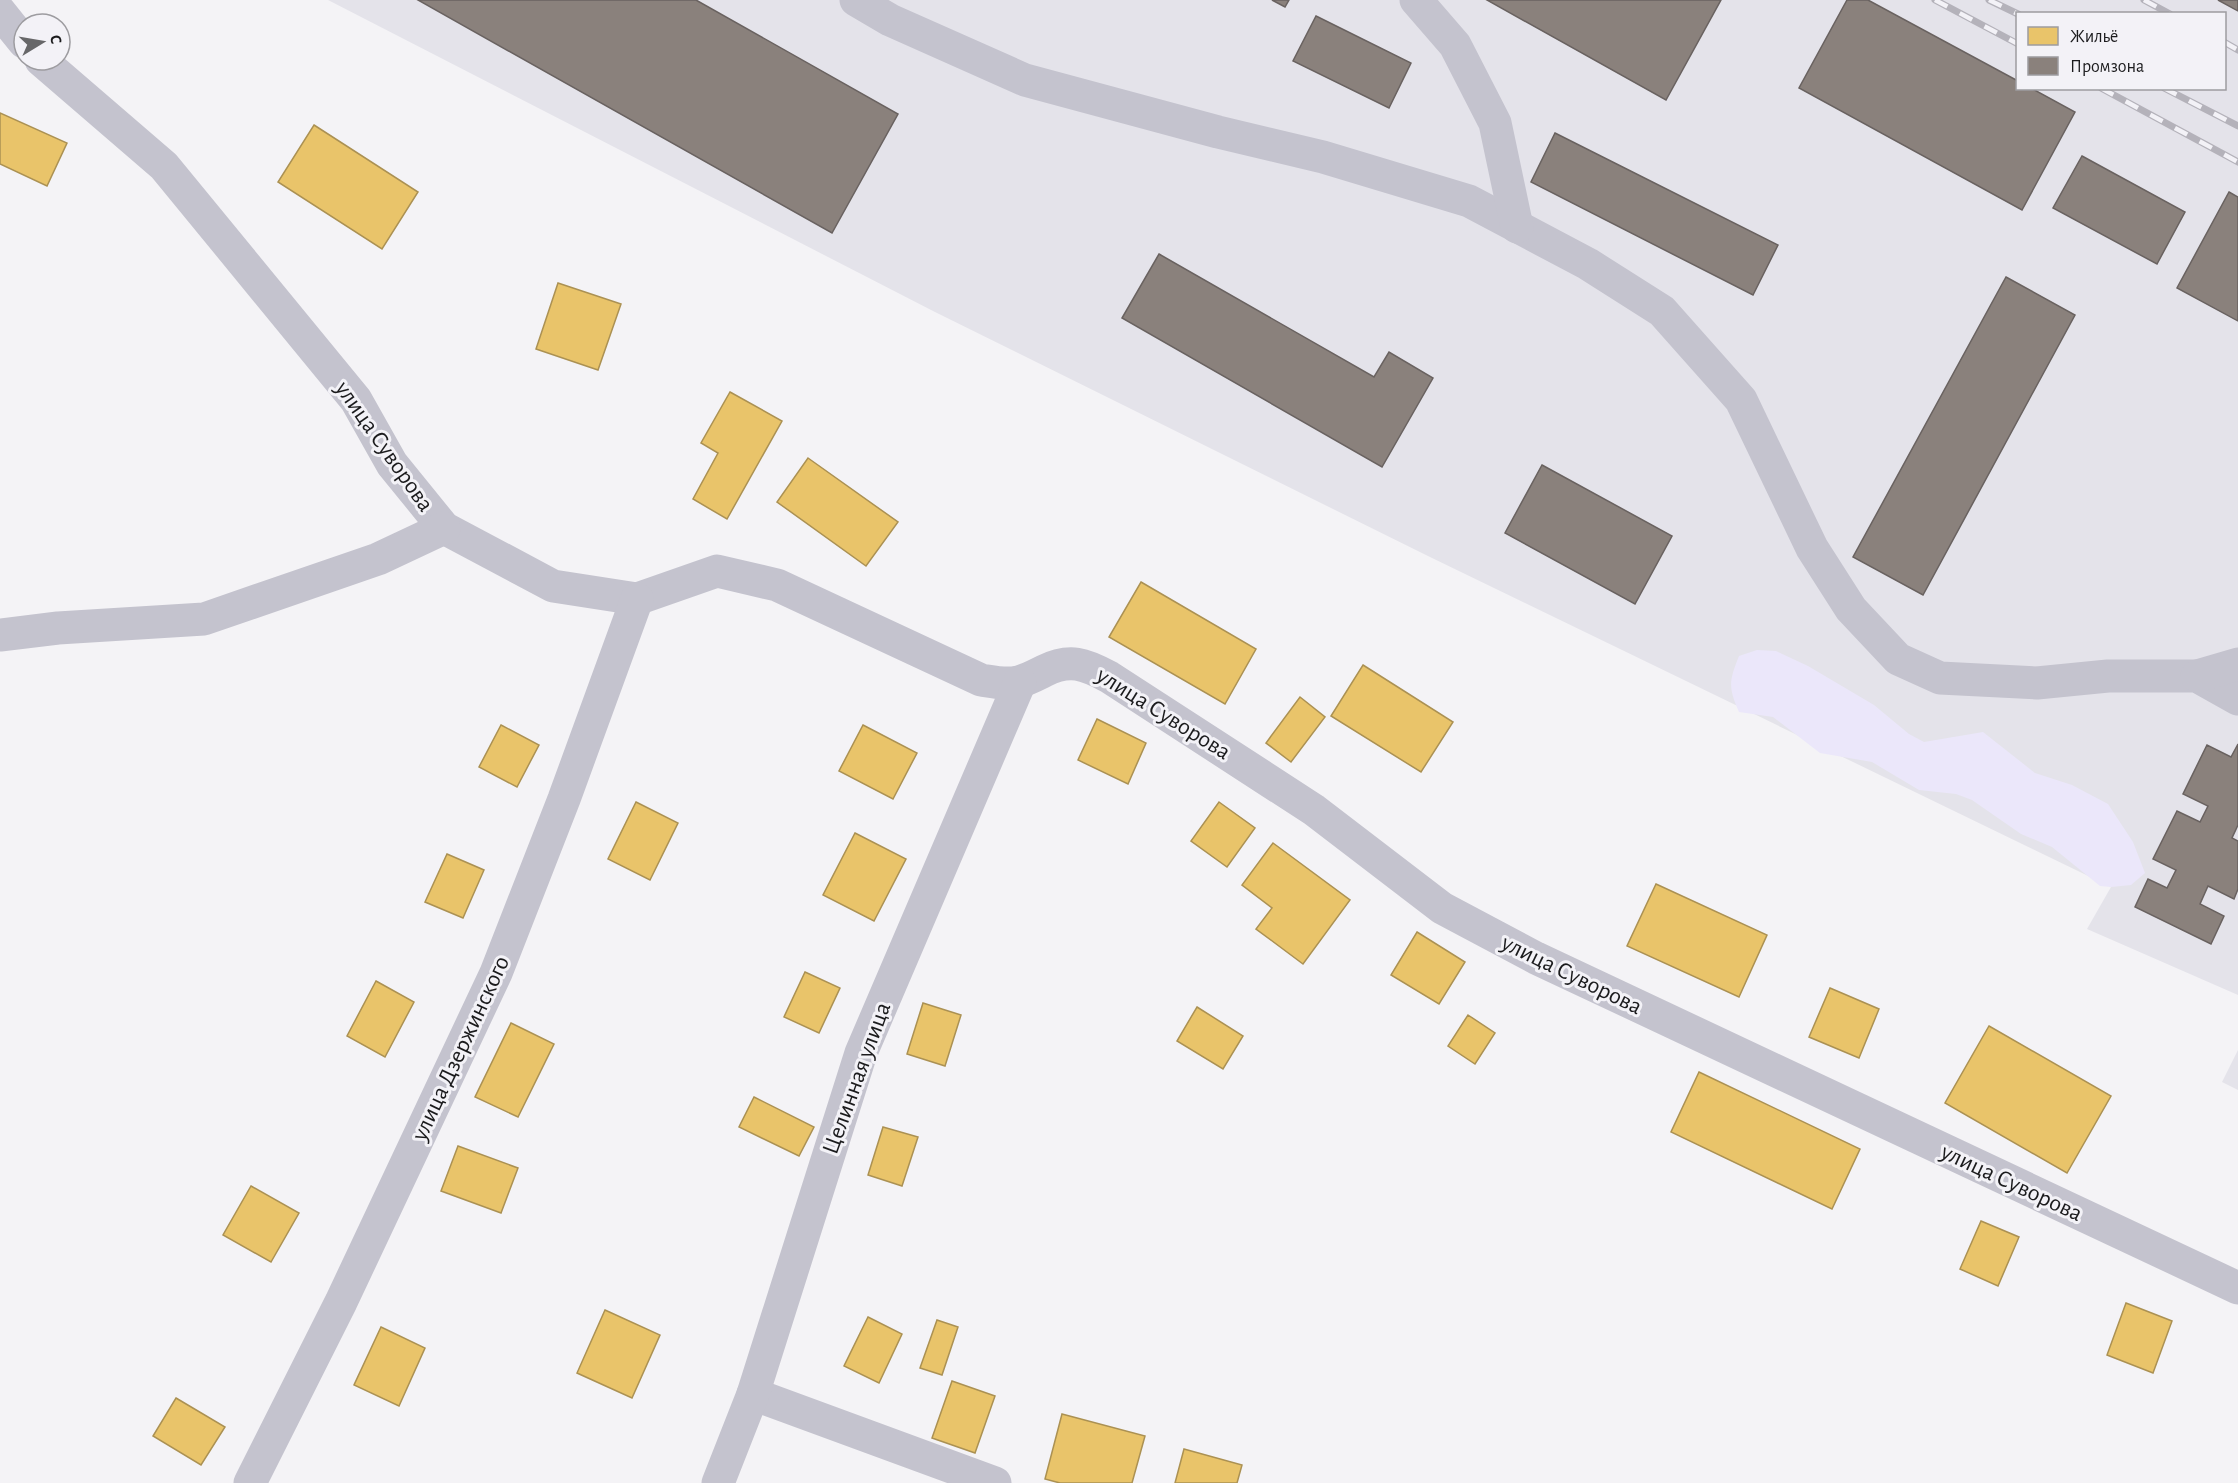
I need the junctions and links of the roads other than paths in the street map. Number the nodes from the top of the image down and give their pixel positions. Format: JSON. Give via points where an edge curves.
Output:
{"nodes":[{"id":1,"x":856,"y":0,"type":"edge"},
{"id":2,"x":1416,"y":0,"type":"edge"},
{"id":3,"x":0,"y":12,"type":"edge"},
{"id":4,"x":12,"y":27,"type":"edge"},
{"id":5,"x":55,"y":72,"type":"edge"},
{"id":6,"x":1517,"y":227,"type":"junction"},
{"id":7,"x":444,"y":528,"type":"junction"},
{"id":8,"x":637,"y":598,"type":"junction"},
{"id":9,"x":0,"y":635,"type":"edge"},
{"id":10,"x":2238,"y":664,"type":"edge"},
{"id":11,"x":2197,"y":676,"type":"junction"},
{"id":12,"x":1020,"y":682,"type":"junction"},
{"id":13,"x":2238,"y":699,"type":"edge"},
{"id":14,"x":2238,"y":1288,"type":"edge"},
{"id":15,"x":753,"y":1394,"type":"junction"},
{"id":16,"x":250,"y":1483,"type":"edge"},
{"id":17,"x":718,"y":1483,"type":"edge"},
{"id":18,"x":995,"y":1483,"type":"edge"}],
"edges":[{"from":1,"to":6,"type":"street","via":[[890,20],[1025,80],[1323,157],[1469,201]]},
{"from":2,"to":6,"type":"street","via":[[1455,45],[1495,123]]},
{"from":3,"to":4,"type":"street"},
{"from":5,"to":7,"type":"street","name":"улица Суворова","via":[[164,166],[356,400],[392,464]]},
{"from":6,"to":11,"type":"street","via":[[1588,264],[1662,311],[1741,400],[1812,548],[1851,609],[1898,659],[1940,678],[2037,684],[2108,676]]},
{"from":7,"to":8,"type":"street","name":"улица Суворова","via":[[553,586]]},
{"from":7,"to":9,"type":"street","via":[[378,559],[204,619]]},
{"from":8,"to":12,"type":"street","name":"улица Суворова","via":[[717,571],[777,585],[981,680]]},
{"from":8,"to":16,"type":"street","name":"улица Дзержинского","via":[[496,973],[341,1302]]},
{"from":10,"to":11,"type":"street"},
{"from":11,"to":13,"type":"street"},
{"from":12,"to":14,"type":"street","name":"улица Суворова","via":[[1050,667],[1074,662],[1089,665],[1314,810],[1442,908],[1536,958]]},
{"from":12,"to":15,"type":"street","name":"Целинная улица","via":[[861,1053]]},
{"from":15,"to":17,"type":"street","name":"Целинная улица"},
{"from":15,"to":18,"type":"street"}]}
